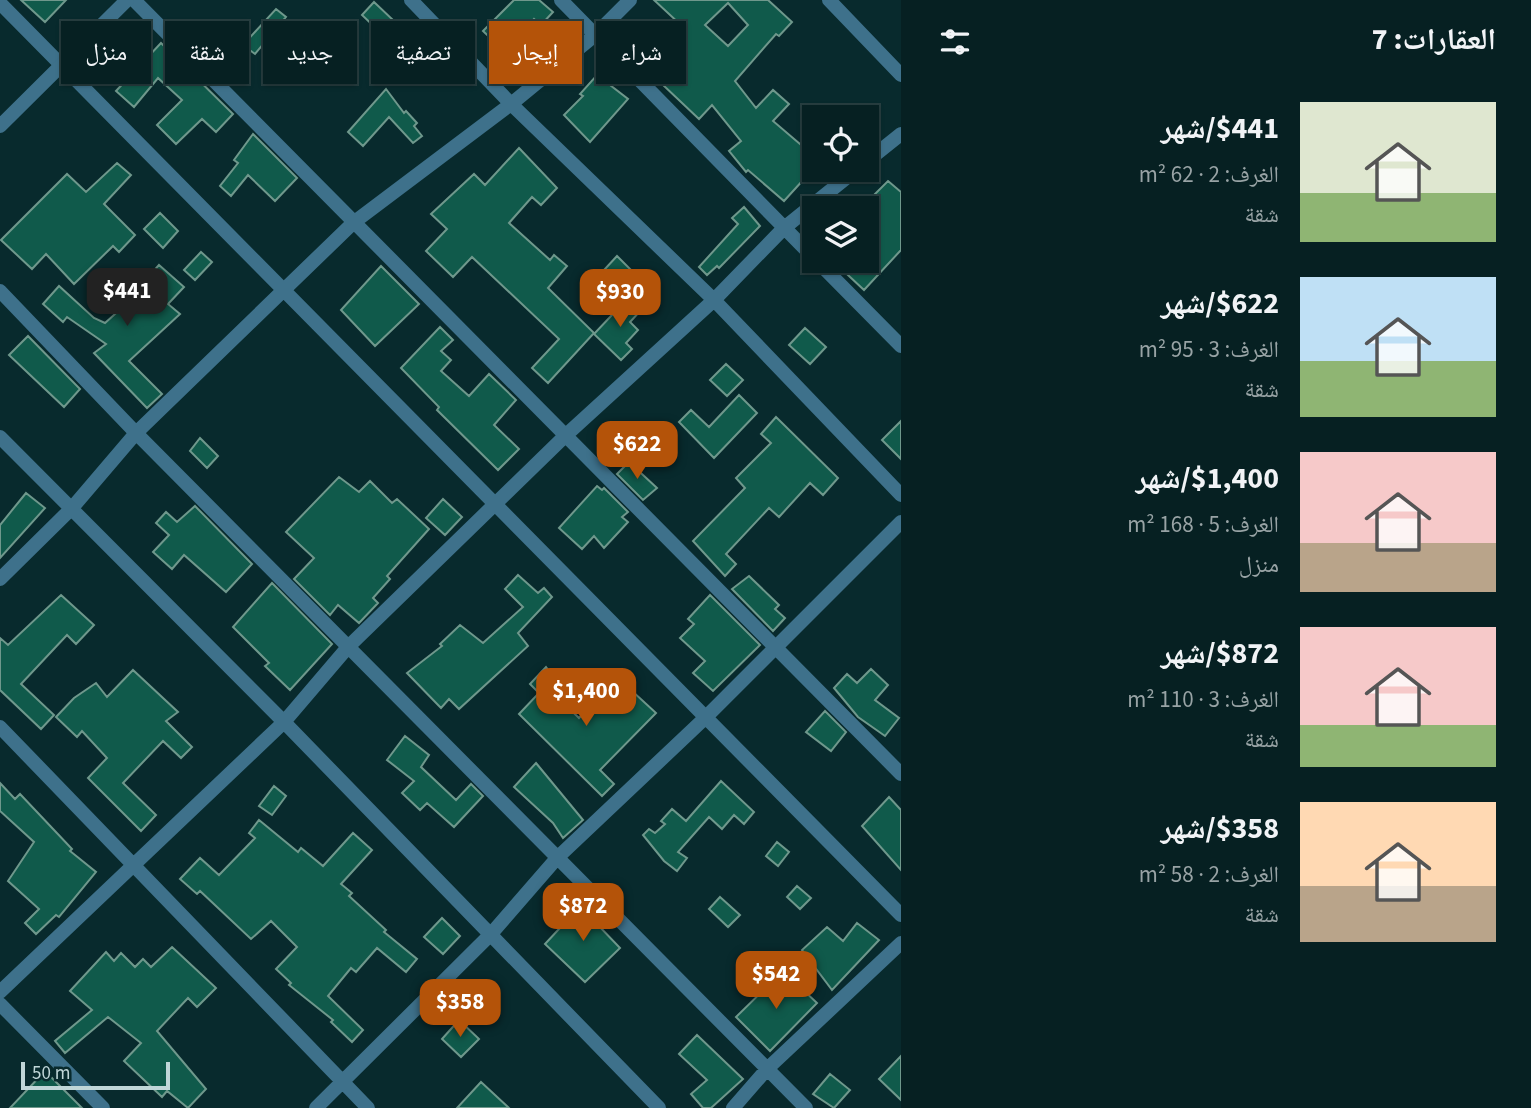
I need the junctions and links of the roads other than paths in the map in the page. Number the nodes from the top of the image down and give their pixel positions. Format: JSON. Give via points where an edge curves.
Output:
{"nodes":[{"id":1,"x":127,"y":0,"type":"edge"},
{"id":2,"x":134,"y":0,"type":"edge"},
{"id":3,"x":411,"y":0,"type":"edge"},
{"id":4,"x":561,"y":0,"type":"edge"},
{"id":5,"x":630,"y":0,"type":"edge"},
{"id":6,"x":829,"y":0,"type":"edge"},
{"id":7,"x":0,"y":3,"type":"edge"},
{"id":8,"x":106,"y":21,"type":"edge"},
{"id":9,"x":595,"y":35,"type":"junction"},
{"id":10,"x":61,"y":64,"type":"edge"},
{"id":11,"x":61,"y":66,"type":"edge"},
{"id":12,"x":901,"y":75,"type":"edge"},
{"id":13,"x":80,"y":84,"type":"edge"},
{"id":14,"x":511,"y":104,"type":"junction"},
{"id":15,"x":0,"y":126,"type":"edge"},
{"id":16,"x":901,"y":134,"type":"edge"},
{"id":17,"x":879,"y":152,"type":"edge"},
{"id":18,"x":841,"y":182,"type":"edge"},
{"id":19,"x":354,"y":223,"type":"junction"},
{"id":20,"x":784,"y":228,"type":"junction"},
{"id":21,"x":802,"y":246,"type":"edge"},
{"id":22,"x":829,"y":273,"type":"edge"},
{"id":23,"x":0,"y":291,"type":"edge"},
{"id":24,"x":284,"y":293,"type":"junction"},
{"id":25,"x":714,"y":300,"type":"junction"},
{"id":26,"x":901,"y":346,"type":"edge"},
{"id":27,"x":136,"y":433,"type":"junction"},
{"id":28,"x":565,"y":436,"type":"junction"},
{"id":29,"x":0,"y":437,"type":"edge"},
{"id":30,"x":901,"y":495,"type":"edge"},
{"id":31,"x":496,"y":506,"type":"junction"},
{"id":32,"x":72,"y":509,"type":"junction"},
{"id":33,"x":901,"y":522,"type":"edge"},
{"id":34,"x":0,"y":579,"type":"edge"},
{"id":35,"x":348,"y":647,"type":"junction"},
{"id":36,"x":775,"y":648,"type":"junction"},
{"id":37,"x":705,"y":718,"type":"junction"},
{"id":38,"x":284,"y":722,"type":"junction"},
{"id":39,"x":0,"y":727,"type":"edge"},
{"id":40,"x":901,"y":774,"type":"edge"},
{"id":41,"x":557,"y":858,"type":"junction"},
{"id":42,"x":133,"y":864,"type":"junction"},
{"id":43,"x":901,"y":915,"type":"edge"},
{"id":44,"x":491,"y":934,"type":"junction"},
{"id":45,"x":901,"y":943,"type":"edge"},
{"id":46,"x":0,"y":992,"type":"edge"},
{"id":47,"x":0,"y":1004,"type":"edge"},
{"id":48,"x":767,"y":1069,"type":"junction"},
{"id":49,"x":342,"y":1082,"type":"junction"},
{"id":50,"x":103,"y":1108,"type":"edge"},
{"id":51,"x":316,"y":1108,"type":"edge"},
{"id":52,"x":369,"y":1108,"type":"edge"},
{"id":53,"x":659,"y":1108,"type":"edge"},
{"id":54,"x":733,"y":1108,"type":"edge"},
{"id":55,"x":806,"y":1108,"type":"edge"}],
"edges":[{"from":1,"to":8,"type":"street"},
{"from":2,"to":19,"type":"street"},
{"from":3,"to":14,"type":"street"},
{"from":4,"to":9,"type":"street"},
{"from":5,"to":9,"type":"street"},
{"from":6,"to":12,"type":"street"},
{"from":7,"to":10,"type":"street"},
{"from":9,"to":14,"type":"street"},
{"from":9,"to":20,"type":"street"},
{"from":11,"to":15,"type":"street"},
{"from":13,"to":24,"type":"street"},
{"from":14,"to":19,"type":"street"},
{"from":14,"to":25,"type":"street"},
{"from":16,"to":17,"type":"street"},
{"from":18,"to":20,"type":"street"},
{"from":19,"to":24,"type":"street"},
{"from":19,"to":28,"type":"street"},
{"from":20,"to":21,"type":"street"},
{"from":20,"to":25,"type":"street"},
{"from":22,"to":26,"type":"street"},
{"from":23,"to":27,"type":"street"},
{"from":24,"to":27,"type":"street"},
{"from":24,"to":31,"type":"street"},
{"from":25,"to":28,"type":"street"},
{"from":25,"to":30,"type":"street"},
{"from":27,"to":32,"type":"street"},
{"from":27,"to":35,"type":"street"},
{"from":28,"to":31,"type":"street"},
{"from":28,"to":36,"type":"street"},
{"from":29,"to":32,"type":"street"},
{"from":31,"to":35,"type":"street"},
{"from":31,"to":37,"type":"street"},
{"from":32,"to":34,"type":"street"},
{"from":32,"to":38,"type":"street"},
{"from":33,"to":36,"type":"street"},
{"from":35,"to":38,"type":"street"},
{"from":35,"to":41,"type":"street"},
{"from":36,"to":37,"type":"street"},
{"from":36,"to":40,"type":"street"},
{"from":37,"to":41,"type":"street"},
{"from":37,"to":43,"type":"street"},
{"from":38,"to":42,"type":"street"},
{"from":38,"to":44,"type":"street"},
{"from":39,"to":42,"type":"street"},
{"from":41,"to":44,"type":"street"},
{"from":41,"to":48,"type":"street"},
{"from":42,"to":46,"type":"street"},
{"from":42,"to":49,"type":"street"},
{"from":44,"to":49,"type":"street"},
{"from":44,"to":53,"type":"street"},
{"from":45,"to":48,"type":"street"},
{"from":47,"to":50,"type":"street"},
{"from":48,"to":54,"type":"street"},
{"from":48,"to":55,"type":"street"},
{"from":49,"to":51,"type":"street"},
{"from":49,"to":52,"type":"street"}]}
